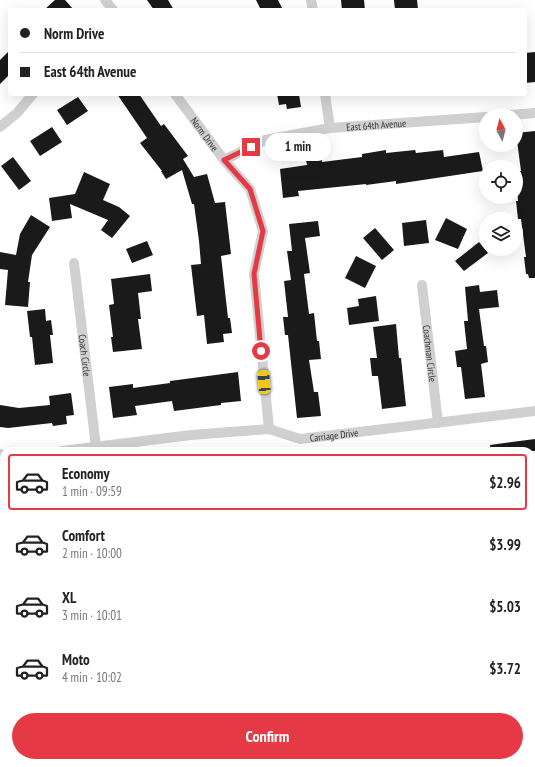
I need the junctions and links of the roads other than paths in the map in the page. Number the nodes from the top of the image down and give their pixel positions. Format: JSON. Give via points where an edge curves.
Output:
{"nodes":[{"id":1,"x":105,"y":0,"type":"edge"},
{"id":2,"x":111,"y":8,"type":"edge"},
{"id":3,"x":31,"y":96,"type":"edge"},
{"id":4,"x":176,"y":96,"type":"edge"},
{"id":5,"x":325,"y":96,"type":"edge"},
{"id":6,"x":535,"y":113,"type":"edge"},
{"id":7,"x":523,"y":114,"type":"edge"},
{"id":8,"x":479,"y":117,"type":"edge"},
{"id":9,"x":0,"y":128,"type":"edge"},
{"id":10,"x":330,"y":128,"type":"junction"},
{"id":11,"x":224,"y":160,"type":"junction"},
{"id":12,"x":74,"y":263,"type":"dead end"},
{"id":13,"x":422,"y":284,"type":"dead end"},
{"id":14,"x":535,"y":411,"type":"edge"},
{"id":15,"x":438,"y":423,"type":"junction"},
{"id":16,"x":269,"y":429,"type":"junction"},
{"id":17,"x":96,"y":447,"type":"joint"}],
"edges":[{"from":1,"to":2,"type":"street"},
{"from":3,"to":9,"type":"street"},
{"from":4,"to":11,"type":"street","name":"Norm Drive"},
{"from":5,"to":10,"type":"street"},
{"from":6,"to":7,"type":"street"},
{"from":8,"to":10,"type":"street","name":"East 64th Avenue"},
{"from":10,"to":11,"type":"street","name":"East 64th Avenue","via":[[265,140]]},
{"from":11,"to":16,"type":"street","name":"Norm Drive","via":[[250,189],[263,231],[254,274]]},
{"from":12,"to":17,"type":"street","name":"Coach Circle"},
{"from":13,"to":15,"type":"street","name":"Coachman Circle"},
{"from":14,"to":15,"type":"street","name":"Carriage Drive"},
{"from":15,"to":16,"type":"street","name":"Carriage Drive","via":[[300,439]]},
{"from":16,"to":17,"type":"street","name":"Carriage Drive","via":[[191,434]]}]}
